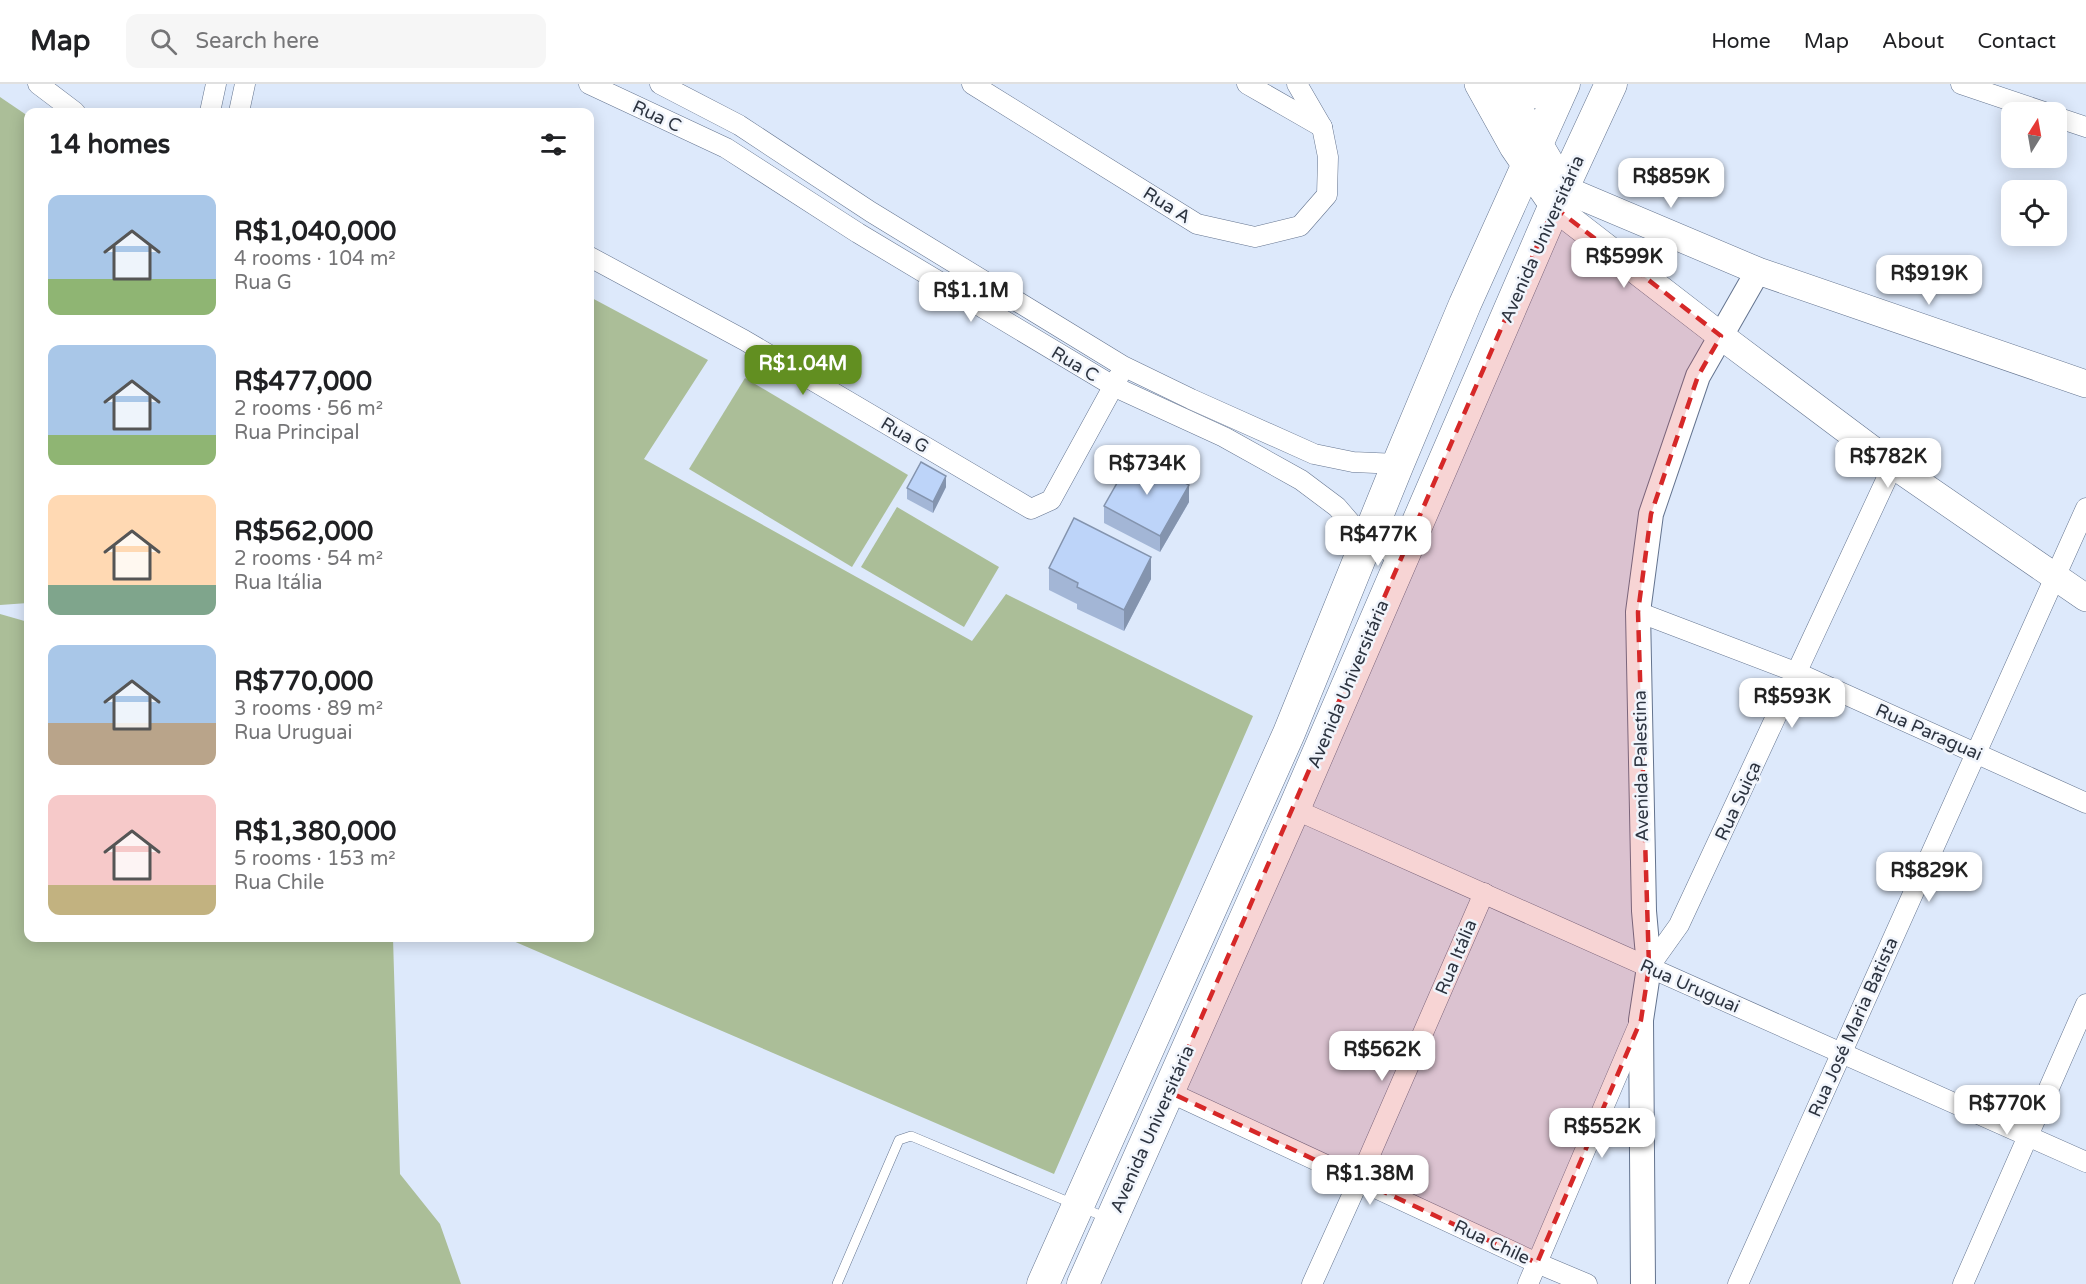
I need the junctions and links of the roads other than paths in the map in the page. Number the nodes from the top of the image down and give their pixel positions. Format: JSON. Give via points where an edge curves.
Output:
{"nodes":[{"id":1,"x":38,"y":84,"type":"edge"},
{"id":2,"x":216,"y":84,"type":"edge"},
{"id":3,"x":245,"y":84,"type":"edge"},
{"id":4,"x":589,"y":84,"type":"edge"},
{"id":5,"x":660,"y":84,"type":"edge"},
{"id":6,"x":972,"y":84,"type":"edge"},
{"id":7,"x":1247,"y":84,"type":"edge"},
{"id":8,"x":1297,"y":84,"type":"edge"},
{"id":9,"x":1496,"y":84,"type":"edge"},
{"id":10,"x":1562,"y":84,"type":"edge"},
{"id":11,"x":1611,"y":84,"type":"edge"},
{"id":12,"x":1961,"y":84,"type":"edge"},
{"id":13,"x":2014,"y":102,"type":"edge"},
{"id":14,"x":70,"y":108,"type":"edge"},
{"id":15,"x":211,"y":108,"type":"edge"},
{"id":16,"x":240,"y":108,"type":"edge"},
{"id":17,"x":2067,"y":121,"type":"edge"},
{"id":18,"x":2086,"y":127,"type":"edge"},
{"id":19,"x":1322,"y":128,"type":"junction"},
{"id":20,"x":1532,"y":155,"type":"junction"},
{"id":21,"x":1559,"y":197,"type":"junction"},
{"id":22,"x":871,"y":212,"type":"junction"},
{"id":23,"x":858,"y":232,"type":"junction"},
{"id":24,"x":594,"y":259,"type":"edge"},
{"id":25,"x":1758,"y":271,"type":"junction"},
{"id":26,"x":1465,"y":304,"type":"junction"},
{"id":27,"x":1505,"y":323,"type":"junction"},
{"id":28,"x":1721,"y":336,"type":"junction"},
{"id":29,"x":1123,"y":366,"type":"junction"},
{"id":30,"x":2086,"y":384,"type":"edge"},
{"id":31,"x":1115,"y":387,"type":"junction"},
{"id":32,"x":1186,"y":408,"type":"junction"},
{"id":33,"x":1234,"y":418,"type":"junction"},
{"id":34,"x":1224,"y":437,"type":"junction"},
{"id":35,"x":1314,"y":453,"type":"junction"},
{"id":36,"x":1398,"y":464,"type":"junction"},
{"id":37,"x":1893,"y":465,"type":"junction"},
{"id":38,"x":1301,"y":480,"type":"junction"},
{"id":39,"x":2086,"y":508,"type":"edge"},
{"id":40,"x":1367,"y":542,"type":"junction"},
{"id":41,"x":1403,"y":557,"type":"junction"},
{"id":42,"x":2056,"y":577,"type":"junction"},
{"id":43,"x":2086,"y":598,"type":"edge"},
{"id":44,"x":1343,"y":603,"type":"junction"},
{"id":45,"x":1638,"y":612,"type":"junction"},
{"id":46,"x":1377,"y":617,"type":"junction"},
{"id":47,"x":1797,"y":673,"type":"junction"},
{"id":48,"x":1975,"y":753,"type":"junction"},
{"id":49,"x":2086,"y":803,"type":"edge"},
{"id":50,"x":1294,"y":809,"type":"junction"},
{"id":51,"x":1484,"y":894,"type":"junction"},
{"id":52,"x":1649,"y":967,"type":"junction"},
{"id":53,"x":2086,"y":1004,"type":"edge"},
{"id":54,"x":1641,"y":1020,"type":"junction"},
{"id":55,"x":1841,"y":1053,"type":"junction"},
{"id":56,"x":1168,"y":1092,"type":"junction"},
{"id":57,"x":2027,"y":1136,"type":"junction"},
{"id":58,"x":2086,"y":1162,"type":"edge"},
{"id":59,"x":1359,"y":1180,"type":"junction"},
{"id":60,"x":1079,"y":1204,"type":"junction"},
{"id":61,"x":1112,"y":1220,"type":"junction"},
{"id":62,"x":1538,"y":1263,"type":"junction"},
{"id":63,"x":837,"y":1284,"type":"edge"},
{"id":64,"x":1043,"y":1284,"type":"edge"},
{"id":65,"x":1083,"y":1284,"type":"edge"},
{"id":66,"x":1312,"y":1284,"type":"edge"},
{"id":67,"x":1528,"y":1284,"type":"edge"},
{"id":68,"x":1587,"y":1284,"type":"edge"},
{"id":69,"x":1643,"y":1284,"type":"edge"},
{"id":70,"x":1738,"y":1284,"type":"edge"},
{"id":71,"x":1963,"y":1284,"type":"edge"}],
"edges":[{"from":1,"to":14,"type":"street"},
{"from":2,"to":15,"type":"street"},
{"from":3,"to":16,"type":"street"},
{"from":4,"to":23,"type":"street","name":"Rua C","via":[[726,148]]},
{"from":5,"to":22,"type":"street","name":"Rua C","via":[[739,125]]},
{"from":6,"to":19,"type":"street","name":"Rua A","via":[[1197,224],[1255,237],[1300,226],[1327,195],[1328,157]]},
{"from":7,"to":19,"type":"street"},
{"from":8,"to":19,"type":"street","name":"Rua A"},
{"from":9,"to":10,"type":"main road","via":[[1534,93]]},
{"from":9,"to":20,"type":"main road"},
{"from":10,"to":20,"type":"main road","name":"Avenida Universitária"},
{"from":11,"to":21,"type":"main road","name":"Avenida Universitária"},
{"from":12,"to":13,"type":"street"},
{"from":17,"to":18,"type":"street"},
{"from":20,"to":21,"type":"main road"},
{"from":20,"to":26,"type":"main road","name":"Avenida Universitária"},
{"from":21,"to":25,"type":"main road","via":[[1578,195]]},
{"from":21,"to":27,"type":"main road","name":"Avenida Universitária"},
{"from":21,"to":28,"type":"main road"},
{"from":22,"to":23,"type":"street"},
{"from":22,"to":29,"type":"street","name":"Rua C"},
{"from":23,"to":31,"type":"street","name":"Rua C"},
{"from":24,"to":31,"type":"street","name":"Rua G","via":[[744,340],[1031,510],[1051,500]]},
{"from":25,"to":28,"type":"street","name":"Avenida Palestina"},
{"from":25,"to":30,"type":"main road"},
{"from":26,"to":27,"type":"main road","via":[[1480,321]]},
{"from":26,"to":36,"type":"main road","name":"Avenida Universitária"},
{"from":27,"to":41,"type":"main road","name":"Avenida Universitária"},
{"from":28,"to":37,"type":"main road"},
{"from":28,"to":45,"type":"street","name":"Avenida Palestina","via":[[1698,376],[1651,514]]},
{"from":29,"to":31,"type":"street"},
{"from":29,"to":32,"type":"street","name":"Rua C"},
{"from":31,"to":32,"type":"street","name":"Rua C"},
{"from":32,"to":33,"type":"street","name":"Rua C"},
{"from":32,"to":34,"type":"street","name":"Rua C"},
{"from":33,"to":34,"type":"street"},
{"from":33,"to":35,"type":"street","name":"Rua C"},
{"from":34,"to":38,"type":"street","name":"Rua C"},
{"from":35,"to":36,"type":"street","name":"Rua C","via":[[1353,462]]},
{"from":35,"to":38,"type":"street"},
{"from":36,"to":40,"type":"main road","name":"Avenida Universitária"},
{"from":37,"to":42,"type":"main road"},
{"from":37,"to":47,"type":"street","name":"Rua Suiça"},
{"from":38,"to":40,"type":"street","name":"Rua C","via":[[1337,507]]},
{"from":39,"to":42,"type":"street","name":"Rua José Maria Batista"},
{"from":40,"to":41,"type":"street"},
{"from":40,"to":44,"type":"main road","name":"Avenida Universitária"},
{"from":41,"to":46,"type":"main road","name":"Avenida Universitária"},
{"from":42,"to":43,"type":"main road"},
{"from":42,"to":48,"type":"street","name":"Rua José Maria Batista"},
{"from":44,"to":46,"type":"main road"},
{"from":44,"to":60,"type":"main road","name":"Avenida Universitária"},
{"from":45,"to":47,"type":"street","name":"Rua Paraguai"},
{"from":45,"to":52,"type":"street","name":"Avenida Palestina","via":[[1644,911]]},
{"from":46,"to":50,"type":"main road","name":"Avenida Universitária"},
{"from":47,"to":48,"type":"street","name":"Rua Paraguai"},
{"from":47,"to":52,"type":"street","name":"Rua Suiça","via":[[1679,925]]},
{"from":48,"to":49,"type":"street","name":"Rua Paraguai"},
{"from":48,"to":55,"type":"street","name":"Rua José Maria Batista"},
{"from":50,"to":51,"type":"street","name":"Rua Uruguai"},
{"from":50,"to":56,"type":"main road","name":"Avenida Universitária"},
{"from":51,"to":52,"type":"street","name":"Rua Uruguai"},
{"from":51,"to":59,"type":"street","name":"Rua Itália"},
{"from":52,"to":54,"type":"street","name":"Avenida Palestina"},
{"from":52,"to":55,"type":"street","name":"Rua Uruguai"},
{"from":53,"to":57,"type":"street"},
{"from":54,"to":62,"type":"street"},
{"from":54,"to":69,"type":"street","name":"Avenida Palestina"},
{"from":55,"to":57,"type":"street","name":"Rua Uruguai"},
{"from":55,"to":70,"type":"street","name":"Rua José Maria Batista"},
{"from":56,"to":59,"type":"street","name":"Rua Chile"},
{"from":56,"to":61,"type":"main road","name":"Avenida Universitária"},
{"from":57,"to":58,"type":"street","name":"Rua Uruguai"},
{"from":57,"to":71,"type":"street"},
{"from":59,"to":62,"type":"street","name":"Rua Chile"},
{"from":59,"to":66,"type":"street","name":"Rua Itália"},
{"from":60,"to":61,"type":"lane"},
{"from":60,"to":63,"type":"lane","via":[[911,1136],[899,1140]]},
{"from":60,"to":64,"type":"main road","name":"Avenida Universitária"},
{"from":61,"to":65,"type":"main road","name":"Avenida Universitária"},
{"from":62,"to":67,"type":"street"},
{"from":62,"to":68,"type":"street","name":"Rua Chile"}]}
